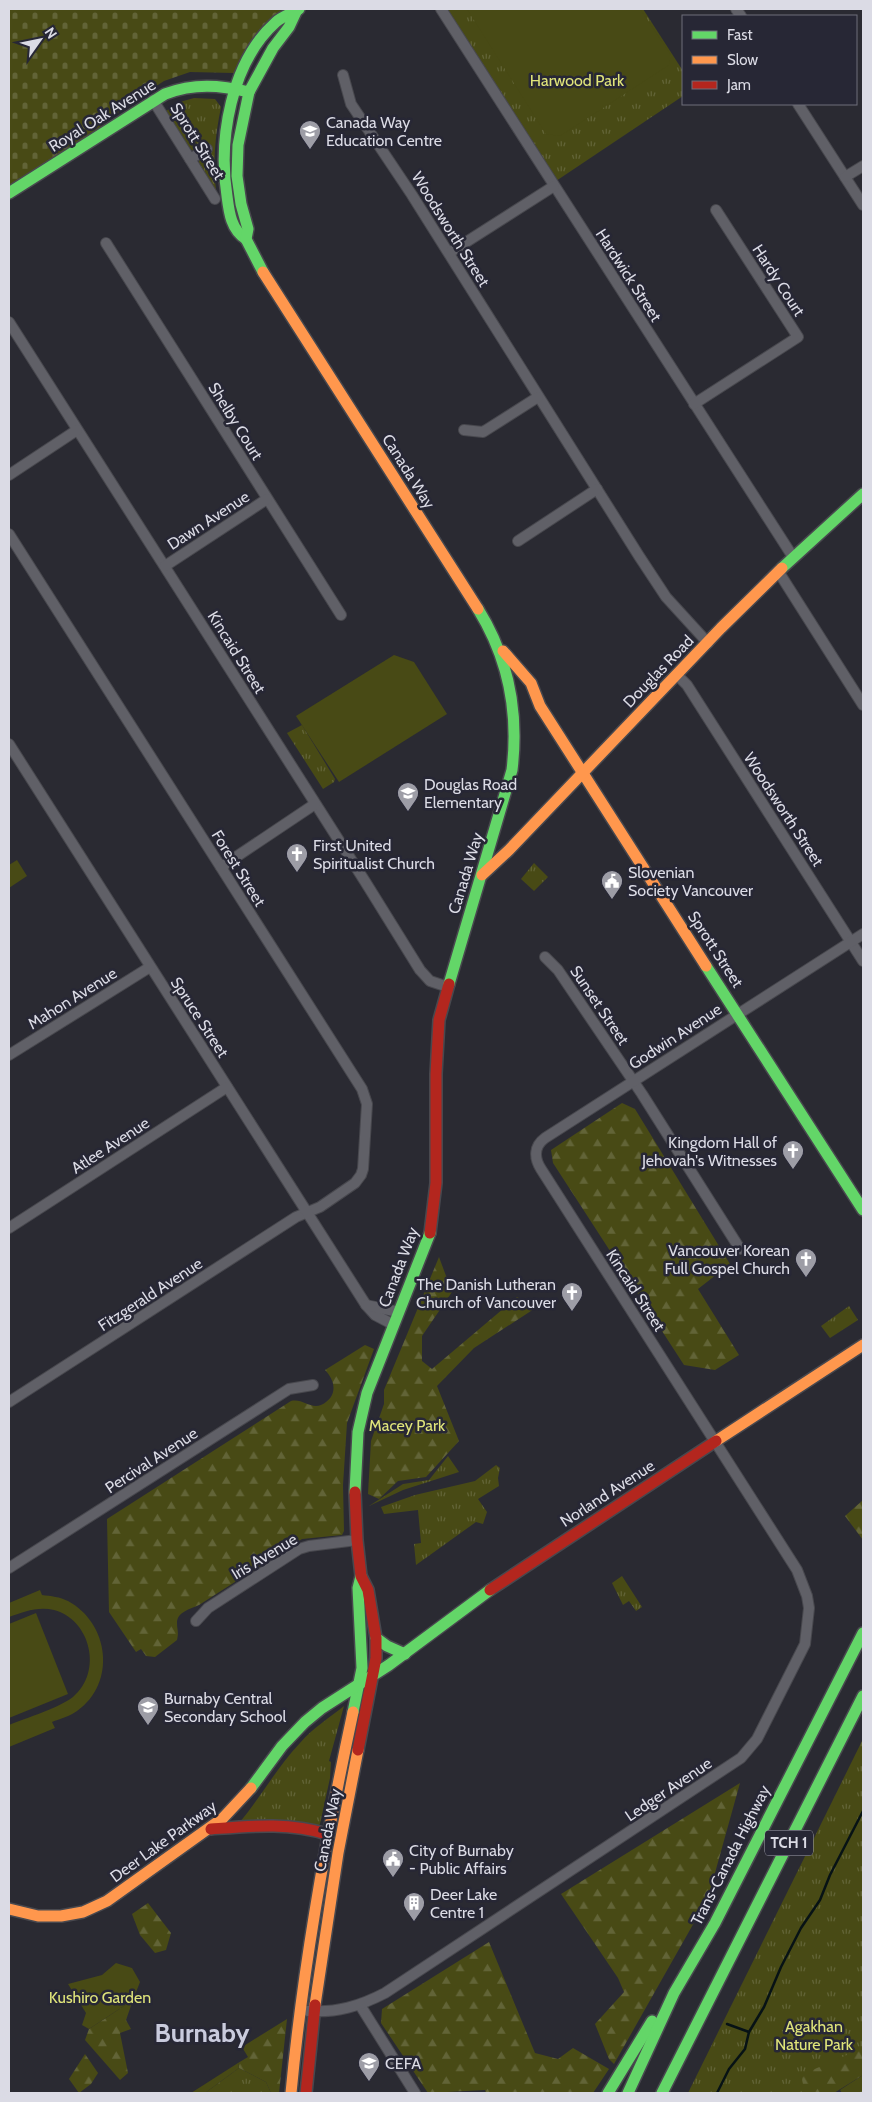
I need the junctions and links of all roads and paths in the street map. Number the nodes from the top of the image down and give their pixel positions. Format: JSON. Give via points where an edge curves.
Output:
{"nodes":[{"id":1,"x":441,"y":9,"type":"edge"},
{"id":2,"x":296,"y":10,"type":"edge"},
{"id":3,"x":343,"y":75,"type":"dead end"},
{"id":4,"x":235,"y":89,"type":"junction"},
{"id":5,"x":249,"y":92,"type":"junction"},
{"id":6,"x":152,"y":100,"type":"junction"},
{"id":7,"x":799,"y":105,"type":"edge"},
{"id":8,"x":208,"y":149,"type":"dead end"},
{"id":9,"x":190,"y":159,"type":"junction"},
{"id":10,"x":863,"y":166,"type":"edge"},
{"id":11,"x":845,"y":177,"type":"junction"},
{"id":12,"x":554,"y":186,"type":"junction"},
{"id":13,"x":9,"y":194,"type":"edge"},
{"id":14,"x":215,"y":199,"type":"dead end"},
{"id":15,"x":863,"y":205,"type":"edge"},
{"id":16,"x":716,"y":210,"type":"dead end"},
{"id":17,"x":246,"y":239,"type":"junction"},
{"id":18,"x":106,"y":243,"type":"dead end"},
{"id":19,"x":449,"y":253,"type":"junction"},
{"id":20,"x":9,"y":322,"type":"edge"},
{"id":21,"x":538,"y":397,"type":"junction"},
{"id":22,"x":694,"y":404,"type":"junction"},
{"id":23,"x":77,"y":430,"type":"junction"},
{"id":24,"x":464,"y":430,"type":"dead end"},
{"id":25,"x":9,"y":475,"type":"edge"},
{"id":26,"x":597,"y":489,"type":"junction"},
{"id":27,"x":863,"y":494,"type":"edge"},
{"id":28,"x":267,"y":499,"type":"junction"},
{"id":29,"x":9,"y":534,"type":"edge"},
{"id":30,"x":518,"y":542,"type":"dead end"},
{"id":31,"x":793,"y":557,"type":"junction"},
{"id":32,"x":165,"y":566,"type":"junction"},
{"id":33,"x":778,"y":572,"type":"junction"},
{"id":34,"x":341,"y":615,"type":"dead end"},
{"id":35,"x":708,"y":643,"type":"junction"},
{"id":36,"x":498,"y":647,"type":"junction"},
{"id":37,"x":677,"y":675,"type":"junction"},
{"id":38,"x":512,"y":691,"type":"junction"},
{"id":39,"x":863,"y":705,"type":"edge"},
{"id":40,"x":540,"y":706,"type":"junction"},
{"id":41,"x":9,"y":744,"type":"edge"},
{"id":42,"x":582,"y":774,"type":"junction"},
{"id":43,"x":316,"y":804,"type":"junction"},
{"id":44,"x":221,"y":868,"type":"junction"},
{"id":45,"x":481,"y":876,"type":"junction"},
{"id":46,"x":863,"y":934,"type":"edge"},
{"id":47,"x":851,"y":942,"type":"junction"},
{"id":48,"x":545,"y":957,"type":"dead end"},
{"id":49,"x":863,"y":961,"type":"edge"},
{"id":50,"x":150,"y":966,"type":"junction"},
{"id":51,"x":448,"y":987,"type":"junction"},
{"id":52,"x":738,"y":1014,"type":"junction"},
{"id":53,"x":9,"y":1056,"type":"edge"},
{"id":54,"x":634,"y":1082,"type":"junction"},
{"id":55,"x":228,"y":1087,"type":"junction"},
{"id":56,"x":536,"y":1154,"type":"joint"},
{"id":57,"x":863,"y":1210,"type":"edge"},
{"id":58,"x":308,"y":1212,"type":"junction"},
{"id":59,"x":9,"y":1228,"type":"edge"},
{"id":60,"x":740,"y":1249,"type":"dead end"},
{"id":61,"x":366,"y":1305,"type":"junction"},
{"id":62,"x":399,"y":1312,"type":"junction"},
{"id":63,"x":394,"y":1325,"type":"junction"},
{"id":64,"x":863,"y":1345,"type":"edge"},
{"id":65,"x":313,"y":1386,"type":"dead end"},
{"id":66,"x":9,"y":1402,"type":"edge"},
{"id":67,"x":715,"y":1442,"type":"junction"},
{"id":68,"x":358,"y":1540,"type":"junction"},
{"id":69,"x":9,"y":1568,"type":"edge"},
{"id":70,"x":361,"y":1576,"type":"junction"},
{"id":71,"x":196,"y":1621,"type":"dead end"},
{"id":72,"x":863,"y":1633,"type":"edge"},
{"id":73,"x":376,"y":1638,"type":"junction"},
{"id":74,"x":405,"y":1654,"type":"junction"},
{"id":75,"x":374,"y":1675,"type":"junction"},
{"id":76,"x":359,"y":1685,"type":"junction"},
{"id":77,"x":863,"y":1696,"type":"edge"},
{"id":78,"x":211,"y":1829,"type":"junction"},
{"id":79,"x":327,"y":1834,"type":"junction"},
{"id":80,"x":9,"y":1910,"type":"edge"},
{"id":81,"x":674,"y":1993,"type":"junction"},
{"id":82,"x":360,"y":2005,"type":"junction"},
{"id":83,"x":299,"y":2010,"type":"junction"},
{"id":84,"x":314,"y":2012,"type":"junction"},
{"id":85,"x":291,"y":2093,"type":"edge"},
{"id":86,"x":306,"y":2093,"type":"edge"},
{"id":87,"x":415,"y":2093,"type":"edge"},
{"id":88,"x":608,"y":2093,"type":"edge"},
{"id":89,"x":628,"y":2093,"type":"edge"},
{"id":90,"x":662,"y":2093,"type":"edge"}],
"edges":[{"from":1,"to":12,"type":"street","name":"Hardwick Street"},
{"from":2,"to":4,"type":"main road","name":"Canada Way","via":[[281,18],[263,38]]},
{"from":2,"to":5,"type":"main road","name":"Canada Way","via":[[289,28],[273,48]]},
{"from":3,"to":19,"type":"street","name":"Woodsworth Street","via":[[351,104]]},
{"from":4,"to":5,"type":"main road","name":"Royal Oak Avenue"},
{"from":4,"to":6,"type":"main road","name":"Royal Oak Avenue","via":[[214,85],[183,87]]},
{"from":4,"to":17,"type":"main road","name":"Canada Way","via":[[225,127],[223,159],[230,216],[237,234]]},
{"from":5,"to":17,"type":"main road","name":"Canada Way","via":[[237,161],[241,204],[248,229]]},
{"from":6,"to":9,"type":"street","name":"Sprott Street"},
{"from":6,"to":13,"type":"main road","name":"Royal Oak Avenue"},
{"from":7,"to":11,"type":"street"},
{"from":8,"to":9,"type":"street"},
{"from":9,"to":14,"type":"street","name":"Sprott Street"},
{"from":10,"to":11,"type":"street"},
{"from":11,"to":15,"type":"street"},
{"from":12,"to":19,"type":"street"},
{"from":12,"to":22,"type":"street","name":"Hardwick Street"},
{"from":16,"to":22,"type":"street","name":"Hardy Court","via":[[798,337]]},
{"from":17,"to":36,"type":"main road","name":"Canada Way","via":[[261,269],[491,630]]},
{"from":18,"to":28,"type":"street","name":"Shelby Court"},
{"from":19,"to":21,"type":"street","name":"Woodsworth Street"},
{"from":20,"to":23,"type":"street","name":"Kincaid Street"},
{"from":21,"to":24,"type":"street","via":[[483,432]]},
{"from":21,"to":26,"type":"street","name":"Woodsworth Street"},
{"from":22,"to":31,"type":"street","name":"Hardwick Street"},
{"from":23,"to":25,"type":"street"},
{"from":23,"to":32,"type":"street","name":"Kincaid Street"},
{"from":26,"to":30,"type":"street"},
{"from":26,"to":35,"type":"street","name":"Woodsworth Street","via":[[661,590]]},
{"from":27,"to":31,"type":"main road","name":"Douglas Road"},
{"from":28,"to":32,"type":"street","name":"Dawn Avenue"},
{"from":28,"to":34,"type":"street","name":"Shelby Court"},
{"from":29,"to":44,"type":"street","name":"Forest Street"},
{"from":31,"to":33,"type":"main road","name":"Douglas Road"},
{"from":32,"to":43,"type":"street","name":"Kincaid Street"},
{"from":33,"to":35,"type":"main road","name":"Douglas Road"},
{"from":33,"to":39,"type":"street"},
{"from":35,"to":37,"type":"main road","name":"Douglas Road"},
{"from":36,"to":38,"type":"main road","name":"Canada Way"},
{"from":36,"to":40,"type":"main road","name":"Sprott Street","via":[[531,683]]},
{"from":37,"to":42,"type":"main road","name":"Douglas Road"},
{"from":37,"to":47,"type":"street","name":"Woodsworth Street","via":[[687,685]]},
{"from":38,"to":40,"type":"main road","name":"Sprott Street","via":[[524,694]]},
{"from":38,"to":45,"type":"main road","name":"Canada Way","via":[[516,733],[512,770]]},
{"from":40,"to":42,"type":"main road","name":"Sprott Street"},
{"from":41,"to":50,"type":"street","name":"Spruce Street"},
{"from":42,"to":45,"type":"main road","name":"Douglas Road"},
{"from":42,"to":52,"type":"main road","name":"Sprott Street"},
{"from":43,"to":44,"type":"street"},
{"from":43,"to":51,"type":"street","name":"Kincaid Street","via":[[423,974],[430,981]]},
{"from":44,"to":58,"type":"street","name":"Forest Street","via":[[366,1096],[361,1175],[320,1207]]},
{"from":45,"to":51,"type":"main road","name":"Canada Way"},
{"from":46,"to":47,"type":"street","name":"Godwin Avenue"},
{"from":47,"to":49,"type":"street","name":"Woodsworth Street"},
{"from":47,"to":52,"type":"street","name":"Godwin Avenue"},
{"from":48,"to":54,"type":"street","name":"Sunset Street","via":[[558,970]]},
{"from":50,"to":53,"type":"street","name":"Mahon Avenue"},
{"from":50,"to":55,"type":"street","name":"Spruce Street"},
{"from":51,"to":62,"type":"main road","name":"Canada Way","via":[[436,1045],[434,1214],[421,1259]]},
{"from":52,"to":54,"type":"street","name":"Godwin Avenue"},
{"from":52,"to":57,"type":"main road","name":"Sprott Street"},
{"from":54,"to":56,"type":"street","name":"Godwin Avenue","via":[[542,1140]]},
{"from":54,"to":60,"type":"street","name":"Sunset Street"},
{"from":55,"to":58,"type":"street","name":"Spruce Street"},
{"from":55,"to":59,"type":"street","name":"Atlee Avenue"},
{"from":56,"to":67,"type":"street","name":"Kincaid Street","via":[[541,1169]]},
{"from":58,"to":61,"type":"street","name":"Spruce Street"},
{"from":58,"to":66,"type":"street","name":"Fitzgerald Avenue"},
{"from":61,"to":62,"type":"street"},
{"from":61,"to":63,"type":"street","name":"Spruce Street","via":[[374,1315]]},
{"from":62,"to":63,"type":"main road","name":"Canada Way"},
{"from":63,"to":68,"type":"main road","name":"Canada Way","via":[[367,1393],[358,1432]]},
{"from":64,"to":67,"type":"main road","name":"Norland Avenue"},
{"from":65,"to":69,"type":"street","name":"Percival Avenue","via":[[289,1389]]},
{"from":67,"to":74,"type":"main road","name":"Norland Avenue","via":[[480,1596]]},
{"from":67,"to":82,"type":"street","name":"Ledger Avenue","via":[[797,1570],[807,1596],[809,1621],[805,1644],[757,1739],[741,1758],[671,1806],[385,1993]]},
{"from":68,"to":70,"type":"main road","name":"Canada Way"},
{"from":68,"to":71,"type":"street","name":"Iris Avenue","via":[[299,1550],[208,1608]]},
{"from":70,"to":73,"type":"main road","name":"Canada Way","via":[[368,1590]]},
{"from":70,"to":76,"type":"main road","name":"Canada Way","via":[[358,1588],[362,1663]]},
{"from":72,"to":81,"type":"main road","name":"Trans-Canada Highway","number":"TCH 1","via":[[715,1923]]},
{"from":73,"to":74,"type":"main road"},
{"from":73,"to":75,"type":"main road","name":"Canada Way"},
{"from":74,"to":75,"type":"main road","name":"Norland Avenue"},
{"from":75,"to":76,"type":"main road","name":"Deer Lake Parkway"},
{"from":75,"to":84,"type":"main road","name":"Canada Way","via":[[338,1853]]},
{"from":76,"to":78,"type":"main road","name":"Deer Lake Parkway","via":[[305,1722],[282,1746],[241,1801]]},
{"from":76,"to":79,"type":"main road","name":"Canada Way"},
{"from":77,"to":90,"type":"main road","number":"TCH 1"},
{"from":78,"to":79,"type":"main road","via":[[282,1825]]},
{"from":78,"to":80,"type":"main road","name":"Deer Lake Parkway","via":[[92,1908],[61,1916]]},
{"from":79,"to":83,"type":"main road","name":"Canada Way"},
{"from":81,"to":88,"type":"main road","via":[[646,2028]]},
{"from":81,"to":89,"type":"main road","name":"Trans-Canada Highway","number":"TCH 1"},
{"from":82,"to":84,"type":"street","name":"Ledger Avenue"},
{"from":82,"to":87,"type":"street"},
{"from":83,"to":84,"type":"street","name":"Ledger Avenue"},
{"from":83,"to":85,"type":"main road","name":"Canada Way"},
{"from":84,"to":86,"type":"main road","name":"Canada Way"}]}
